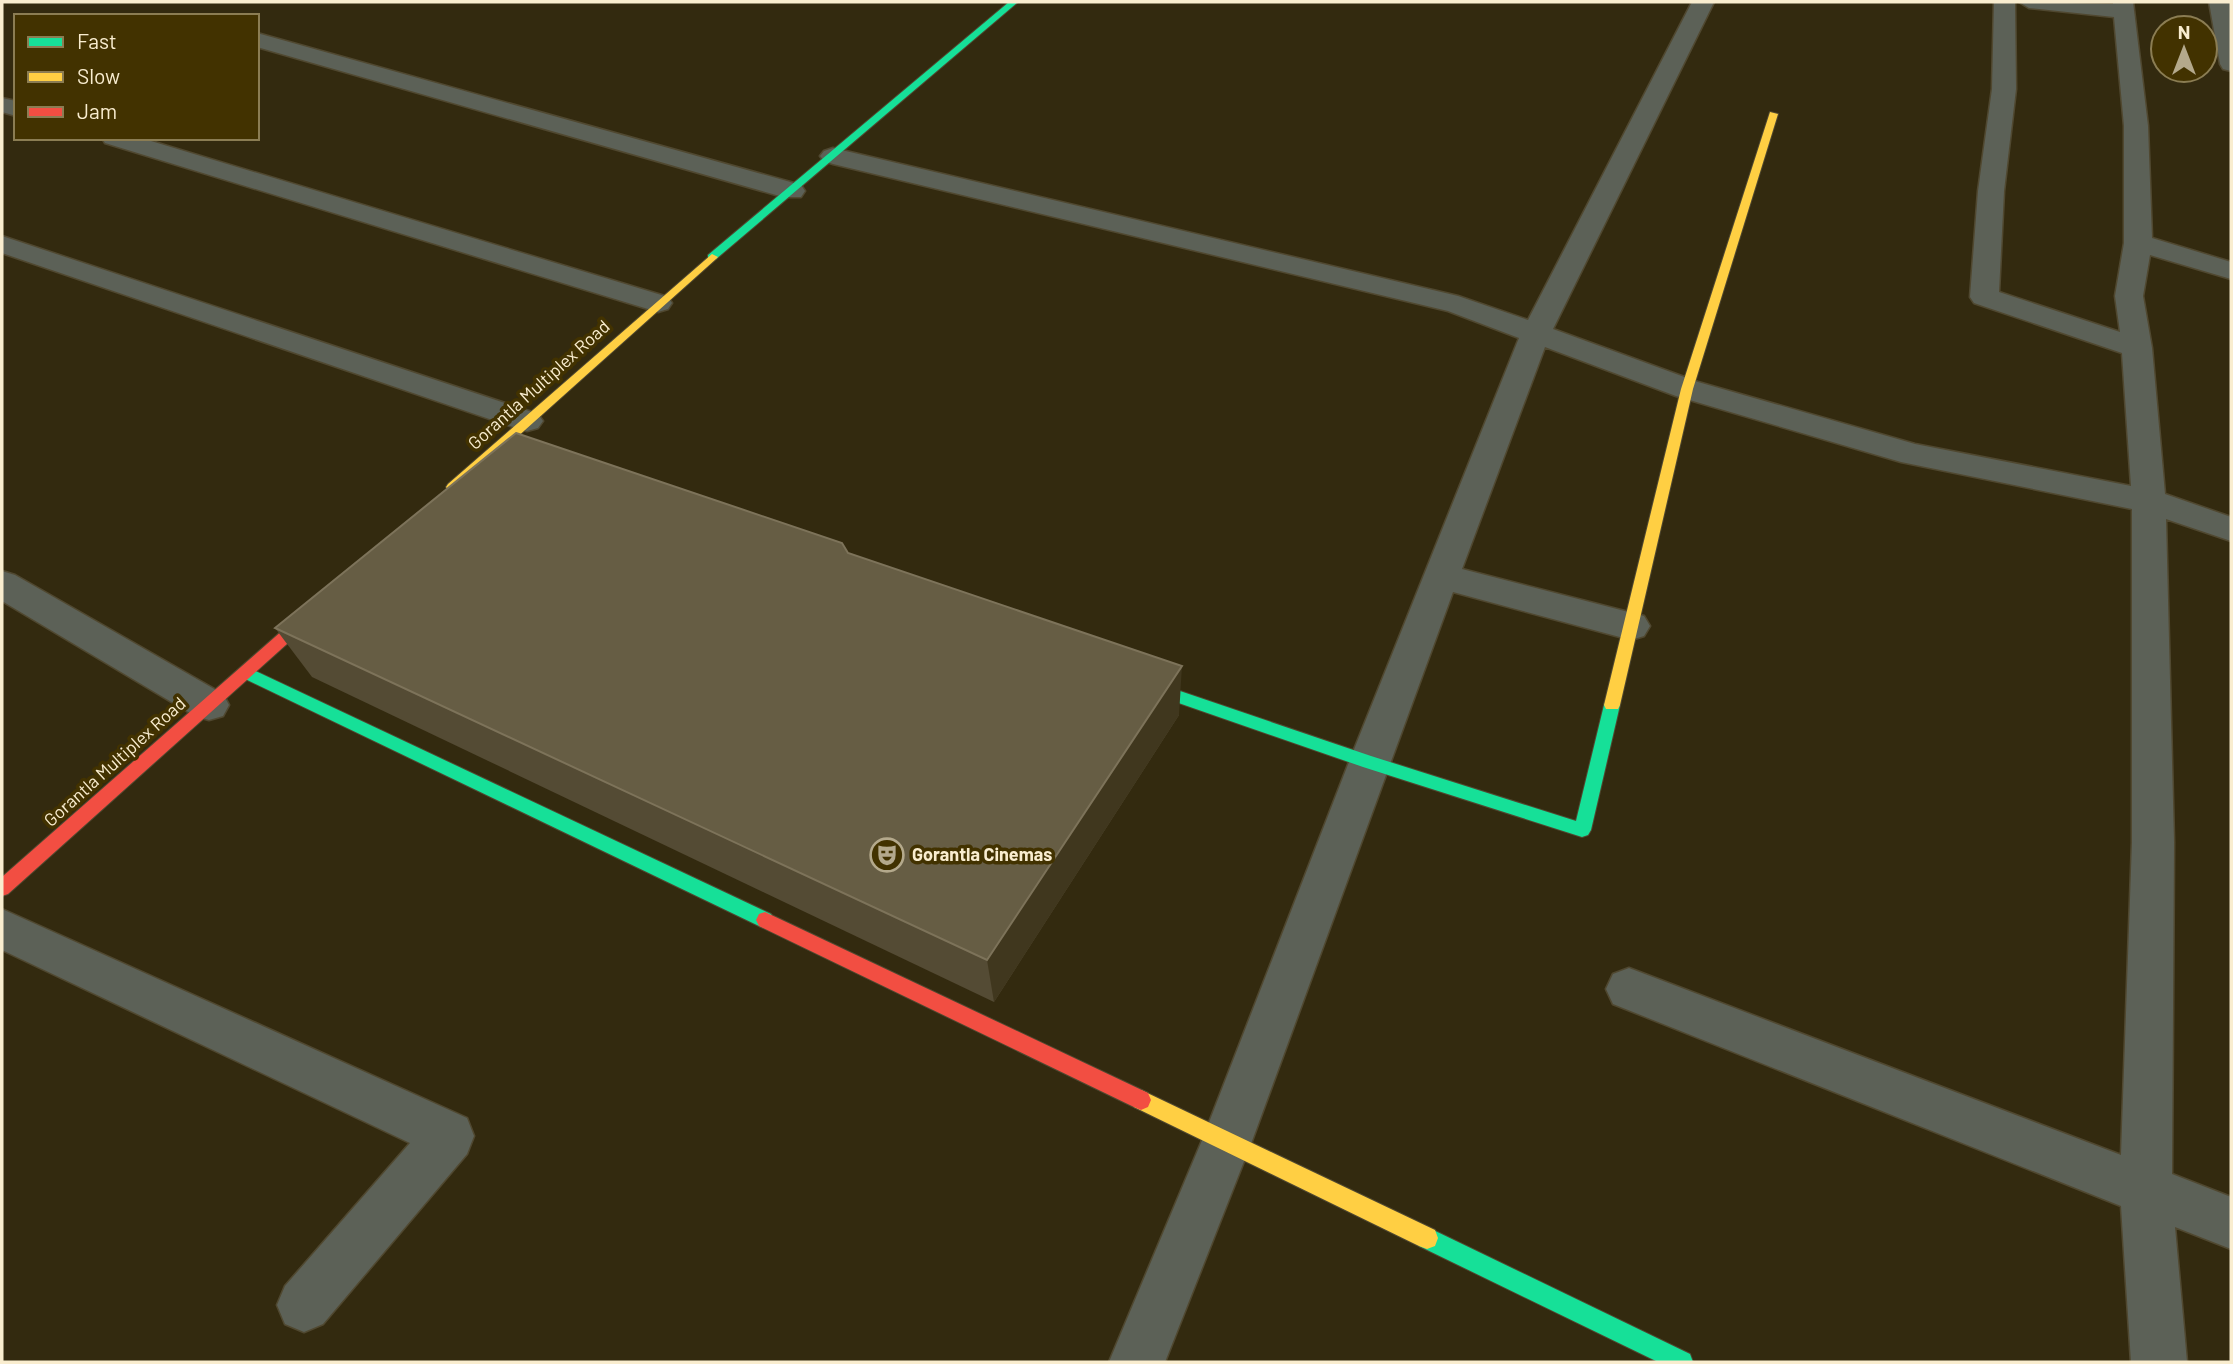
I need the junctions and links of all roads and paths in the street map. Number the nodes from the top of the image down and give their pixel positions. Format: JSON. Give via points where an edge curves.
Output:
{"nodes":[{"id":1,"x":1014,"y":2,"type":"edge"},
{"id":2,"x":1703,"y":2,"type":"edge"},
{"id":3,"x":2004,"y":2,"type":"edge"},
{"id":4,"x":2029,"y":2,"type":"edge"},
{"id":5,"x":2219,"y":2,"type":"edge"},
{"id":6,"x":2123,"y":7,"type":"edge"},
{"id":7,"x":259,"y":41,"type":"edge"},
{"id":8,"x":2231,"y":64,"type":"edge"},
{"id":9,"x":1773,"y":114,"type":"dead end"},
{"id":10,"x":120,"y":140,"type":"edge"},
{"id":11,"x":833,"y":156,"type":"junction"},
{"id":12,"x":792,"y":191,"type":"junction"},
{"id":13,"x":2138,"y":243,"type":"junction"},
{"id":14,"x":2,"y":244,"type":"edge"},
{"id":15,"x":2231,"y":271,"type":"edge"},
{"id":16,"x":658,"y":303,"type":"junction"},
{"id":17,"x":1536,"y":333,"type":"junction"},
{"id":18,"x":2137,"y":348,"type":"junction"},
{"id":19,"x":1687,"y":388,"type":"junction"},
{"id":20,"x":527,"y":421,"type":"junction"},
{"id":21,"x":2149,"y":501,"type":"junction"},
{"id":22,"x":437,"y":502,"type":"edge"},
{"id":23,"x":2231,"y":529,"type":"edge"},
{"id":24,"x":1441,"y":576,"type":"junction"},
{"id":25,"x":2,"y":584,"type":"edge"},
{"id":26,"x":336,"y":592,"type":"edge"},
{"id":27,"x":1631,"y":626,"type":"junction"},
{"id":28,"x":245,"y":672,"type":"junction"},
{"id":29,"x":1108,"y":672,"type":"edge"},
{"id":30,"x":209,"y":705,"type":"junction"},
{"id":31,"x":1369,"y":762,"type":"junction"},
{"id":32,"x":2,"y":888,"type":"edge"},
{"id":33,"x":2,"y":929,"type":"edge"},
{"id":34,"x":1629,"y":989,"type":"dead end"},
{"id":35,"x":1227,"y":1140,"type":"junction"},
{"id":36,"x":2146,"y":1189,"type":"junction"},
{"id":37,"x":2231,"y":1223,"type":"edge"},
{"id":38,"x":304,"y":1305,"type":"dead end"},
{"id":39,"x":1137,"y":1362,"type":"edge"},
{"id":40,"x":1682,"y":1362,"type":"edge"},
{"id":41,"x":2159,"y":1362,"type":"edge"}],
"edges":[{"from":1,"to":11,"type":"street","name":"Gorantla Multiplex Road"},
{"from":2,"to":17,"type":"street"},
{"from":3,"to":18,"type":"street","via":[[2004,89],[1984,297]]},
{"from":4,"to":6,"type":"street"},
{"from":5,"to":8,"type":"street"},
{"from":6,"to":13,"type":"street","via":[[2136,126]]},
{"from":7,"to":12,"type":"street"},
{"from":9,"to":19,"type":"street"},
{"from":10,"to":16,"type":"street"},
{"from":11,"to":12,"type":"street","name":"Gorantla Multiplex Road"},
{"from":11,"to":17,"type":"street","via":[[1458,305]]},
{"from":12,"to":16,"type":"street","name":"Gorantla Multiplex Road"},
{"from":13,"to":15,"type":"street"},
{"from":13,"to":18,"type":"street","via":[[2129,296]]},
{"from":14,"to":20,"type":"street"},
{"from":16,"to":20,"type":"street","name":"Gorantla Multiplex Road"},
{"from":17,"to":19,"type":"street"},
{"from":17,"to":24,"type":"street"},
{"from":18,"to":21,"type":"street"},
{"from":19,"to":21,"type":"street","via":[[1913,454]]},
{"from":19,"to":27,"type":"street"},
{"from":20,"to":22,"type":"street","name":"Gorantla Multiplex Road"},
{"from":21,"to":23,"type":"street"},
{"from":21,"to":36,"type":"street","via":[[2153,842]]},
{"from":24,"to":27,"type":"street"},
{"from":24,"to":31,"type":"street"},
{"from":25,"to":30,"type":"street"},
{"from":26,"to":28,"type":"street","name":"Gorantla Multiplex Road"},
{"from":27,"to":31,"type":"street","via":[[1582,830]]},
{"from":28,"to":30,"type":"street","name":"Gorantla Multiplex Road"},
{"from":28,"to":35,"type":"street"},
{"from":29,"to":31,"type":"street"},
{"from":30,"to":32,"type":"street","name":"Gorantla Multiplex Road"},
{"from":31,"to":35,"type":"street"},
{"from":33,"to":38,"type":"street","via":[[449,1136]]},
{"from":34,"to":36,"type":"street"},
{"from":35,"to":39,"type":"street"},
{"from":35,"to":40,"type":"street"},
{"from":36,"to":37,"type":"street"},
{"from":36,"to":41,"type":"street"}]}
